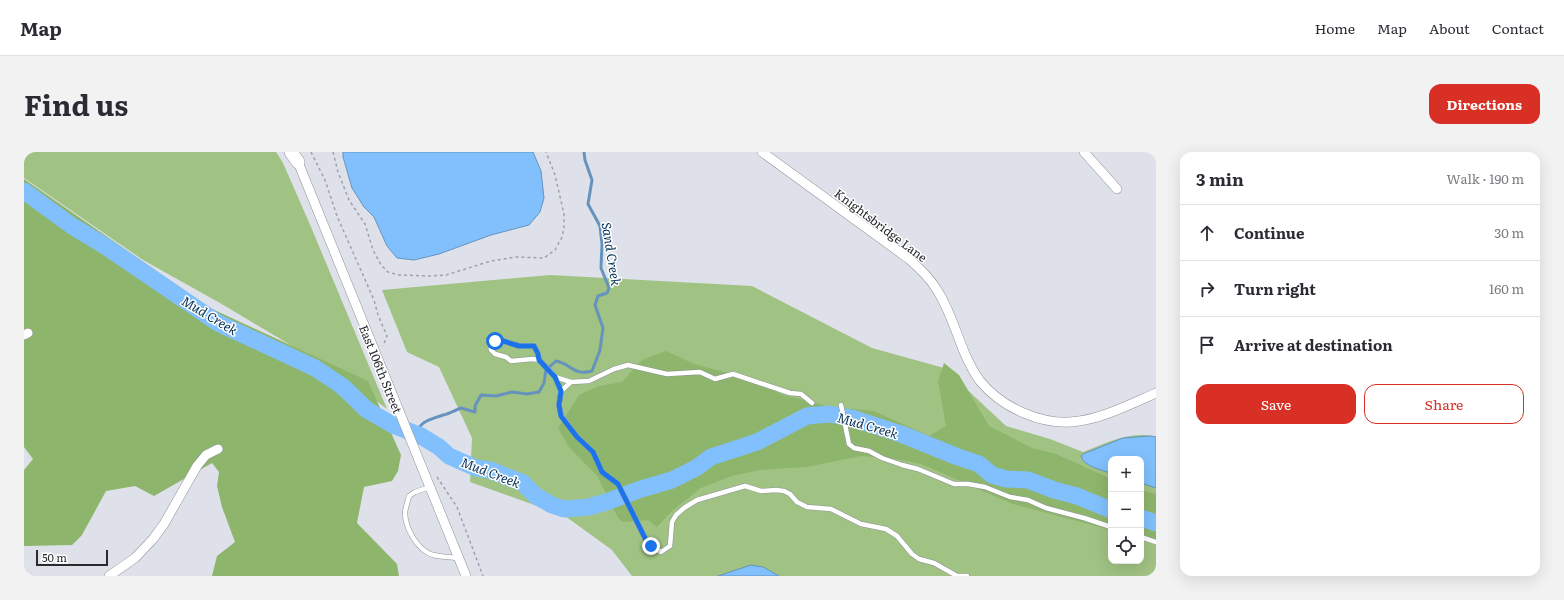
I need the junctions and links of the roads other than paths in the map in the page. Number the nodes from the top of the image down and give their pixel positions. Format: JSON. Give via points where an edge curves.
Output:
{"nodes":[{"id":1,"x":762,"y":152,"type":"edge"},
{"id":2,"x":1084,"y":152,"type":"edge"},
{"id":3,"x":294,"y":155,"type":"edge"},
{"id":4,"x":1117,"y":189,"type":"dead end"},
{"id":5,"x":541,"y":362,"type":"junction"},
{"id":6,"x":555,"y":377,"type":"junction"},
{"id":7,"x":571,"y":382,"type":"junction"},
{"id":8,"x":561,"y":391,"type":"junction"},
{"id":9,"x":1156,"y":393,"type":"edge"},
{"id":10,"x":812,"y":403,"type":"dead end"},
{"id":11,"x":841,"y":405,"type":"dead end"},
{"id":12,"x":218,"y":449,"type":"dead end"},
{"id":13,"x":430,"y":487,"type":"junction"},
{"id":14,"x":1108,"y":526,"type":"edge"},
{"id":15,"x":1144,"y":538,"type":"edge"},
{"id":16,"x":1156,"y":542,"type":"edge"},
{"id":17,"x":459,"y":558,"type":"junction"},
{"id":18,"x":109,"y":576,"type":"edge"},
{"id":19,"x":466,"y":576,"type":"edge"},
{"id":20,"x":967,"y":576,"type":"edge"}],
"edges":[{"from":1,"to":9,"type":"street","name":"Knightsbridge Lane","via":[[925,273],[938,291],[965,356],[978,379],[1008,405],[1044,419],[1069,422],[1099,416]]},
{"from":2,"to":4,"type":"street"},
{"from":3,"to":13,"type":"street","name":"East 106th Street"},
{"from":5,"to":5,"type":"lane","via":[[532,359],[511,361],[495,354],[491,350],[491,345],[500,340],[519,346],[534,346]]},
{"from":5,"to":6,"type":"lane"},
{"from":6,"to":7,"type":"lane"},
{"from":6,"to":8,"type":"lane"},
{"from":7,"to":8,"type":"lane"},
{"from":7,"to":10,"type":"lane","via":[[589,381],[628,365],[667,374],[700,372],[715,379],[733,374],[790,393],[801,394]]},
{"from":8,"to":20,"type":"lane","via":[[561,416],[593,452],[602,472],[618,484],[646,540],[661,552],[670,546],[672,522],[676,515],[691,502],[745,486],[761,491],[784,491],[807,507],[831,509],[861,524],[886,530],[897,536],[919,559],[957,576]]},
{"from":11,"to":14,"type":"lane","via":[[849,444],[854,448],[918,468],[954,484],[984,487]]},
{"from":12,"to":18,"type":"street","via":[[206,455],[197,466],[153,539],[135,558]]},
{"from":13,"to":17,"type":"street","name":"East 106th Street"},
{"from":13,"to":17,"type":"lane","via":[[410,496],[405,512],[407,524],[414,539],[432,554]]},
{"from":15,"to":16,"type":"lane"},
{"from":17,"to":19,"type":"street","name":"East 106th Street"}]}
